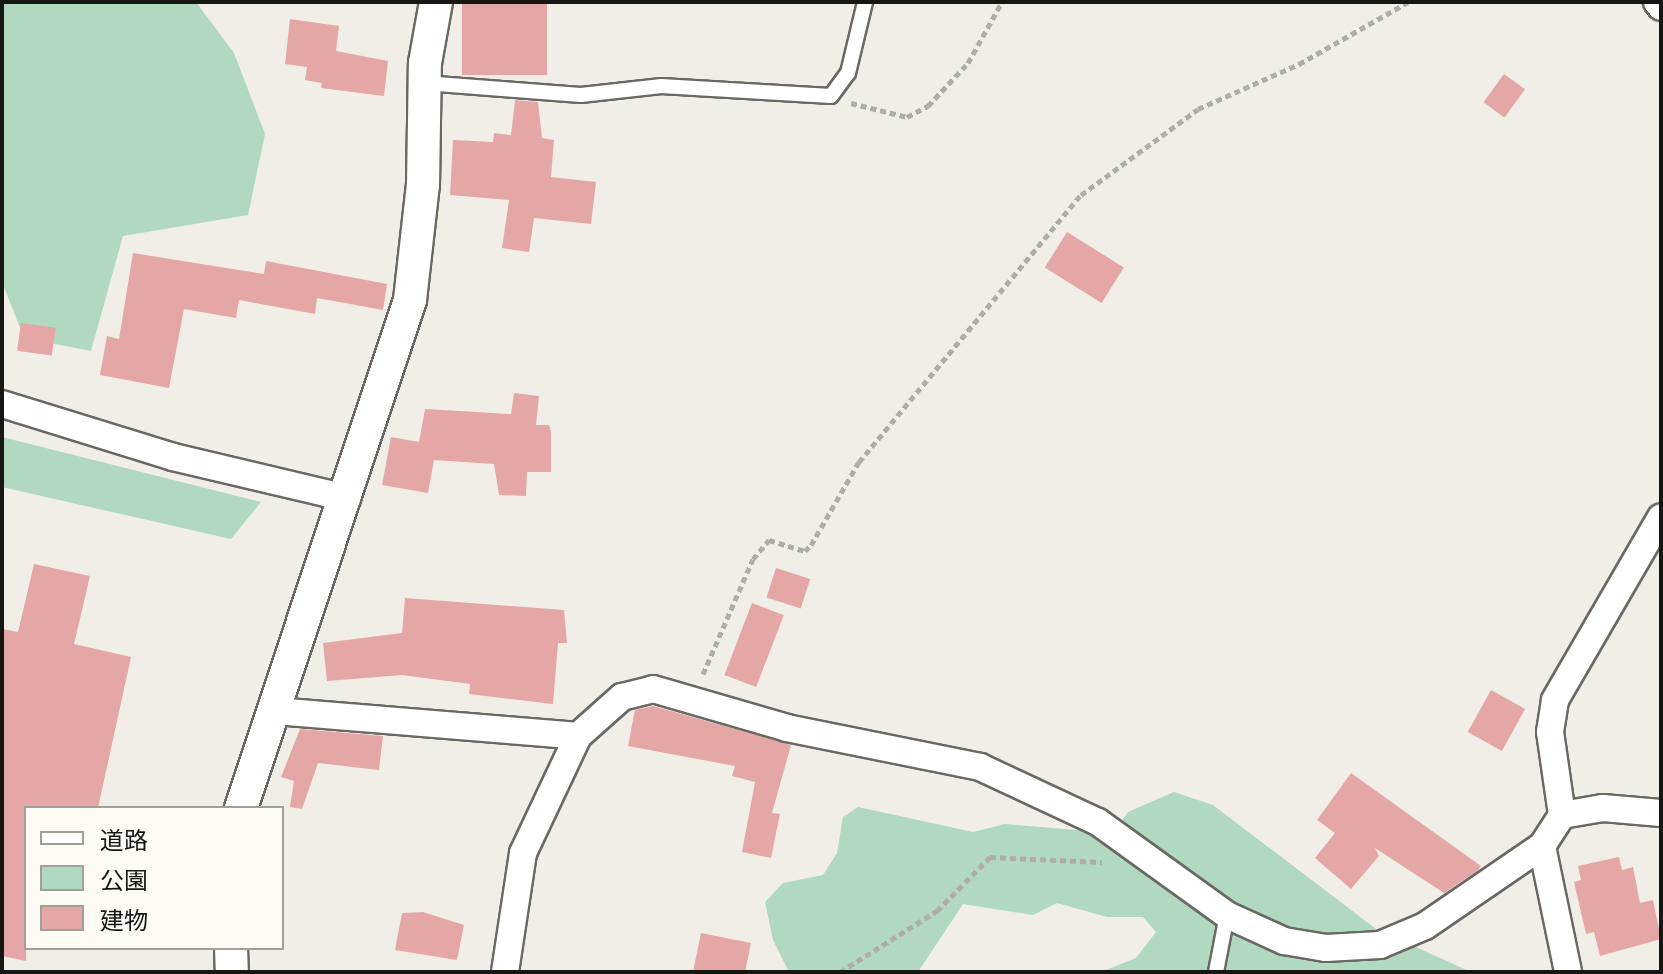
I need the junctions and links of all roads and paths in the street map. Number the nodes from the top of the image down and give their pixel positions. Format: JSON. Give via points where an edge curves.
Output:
{"nodes":[{"id":1,"x":436,"y":2,"type":"edge"},
{"id":2,"x":865,"y":2,"type":"edge"},
{"id":3,"x":1408,"y":2,"type":"edge"},
{"id":4,"x":1657,"y":2,"type":"edge"},
{"id":5,"x":1000,"y":4,"type":"edge"},
{"id":6,"x":1661,"y":7,"type":"edge"},
{"id":7,"x":424,"y":83,"type":"junction"},
{"id":8,"x":831,"y":96,"type":"junction"},
{"id":9,"x":2,"y":404,"type":"edge"},
{"id":10,"x":347,"y":498,"type":"junction"},
{"id":11,"x":1661,"y":517,"type":"edge"},
{"id":12,"x":695,"y":698,"type":"junction"},
{"id":13,"x":276,"y":711,"type":"junction"},
{"id":14,"x":578,"y":736,"type":"junction"},
{"id":15,"x":242,"y":806,"type":"edge"},
{"id":16,"x":1661,"y":813,"type":"edge"},
{"id":17,"x":1562,"y":815,"type":"junction"},
{"id":18,"x":1542,"y":846,"type":"junction"},
{"id":19,"x":1151,"y":862,"type":"junction"},
{"id":20,"x":1227,"y":915,"type":"junction"},
{"id":21,"x":231,"y":950,"type":"edge"},
{"id":22,"x":232,"y":972,"type":"edge"},
{"id":23,"x":505,"y":972,"type":"edge"},
{"id":24,"x":840,"y":972,"type":"edge"},
{"id":25,"x":1216,"y":972,"type":"edge"},
{"id":26,"x":1568,"y":972,"type":"edge"}],
"edges":[{"from":1,"to":7,"type":"street"},
{"from":2,"to":8,"type":"lane","via":[[848,73]]},
{"from":3,"to":12,"type":"path","via":[[1299,64],[1198,109],[1081,195],[859,462],[811,545],[805,551],[769,540],[753,559],[721,622]]},
{"from":4,"to":6,"type":"street"},
{"from":5,"to":8,"type":"path","via":[[968,63],[928,106],[907,117]]},
{"from":7,"to":8,"type":"lane","via":[[581,95],[661,86]]},
{"from":7,"to":10,"type":"street","via":[[423,185],[410,300]]},
{"from":9,"to":10,"type":"street","via":[[173,457]]},
{"from":10,"to":13,"type":"street"},
{"from":11,"to":17,"type":"street","via":[[1555,700],[1550,732]]},
{"from":12,"to":14,"type":"street","via":[[637,691]]},
{"from":12,"to":19,"type":"street","via":[[787,728],[980,767],[1098,822]]},
{"from":13,"to":14,"type":"street"},
{"from":13,"to":15,"type":"street"},
{"from":14,"to":23,"type":"street","via":[[523,853]]},
{"from":16,"to":17,"type":"street","via":[[1603,808]]},
{"from":17,"to":18,"type":"street"},
{"from":18,"to":20,"type":"street","via":[[1425,926],[1380,945],[1326,948],[1284,941]]},
{"from":18,"to":26,"type":"street"},
{"from":19,"to":20,"type":"street"},
{"from":19,"to":24,"type":"path","via":[[990,857],[937,911]]},
{"from":20,"to":25,"type":"lane"},
{"from":21,"to":22,"type":"street"}]}
